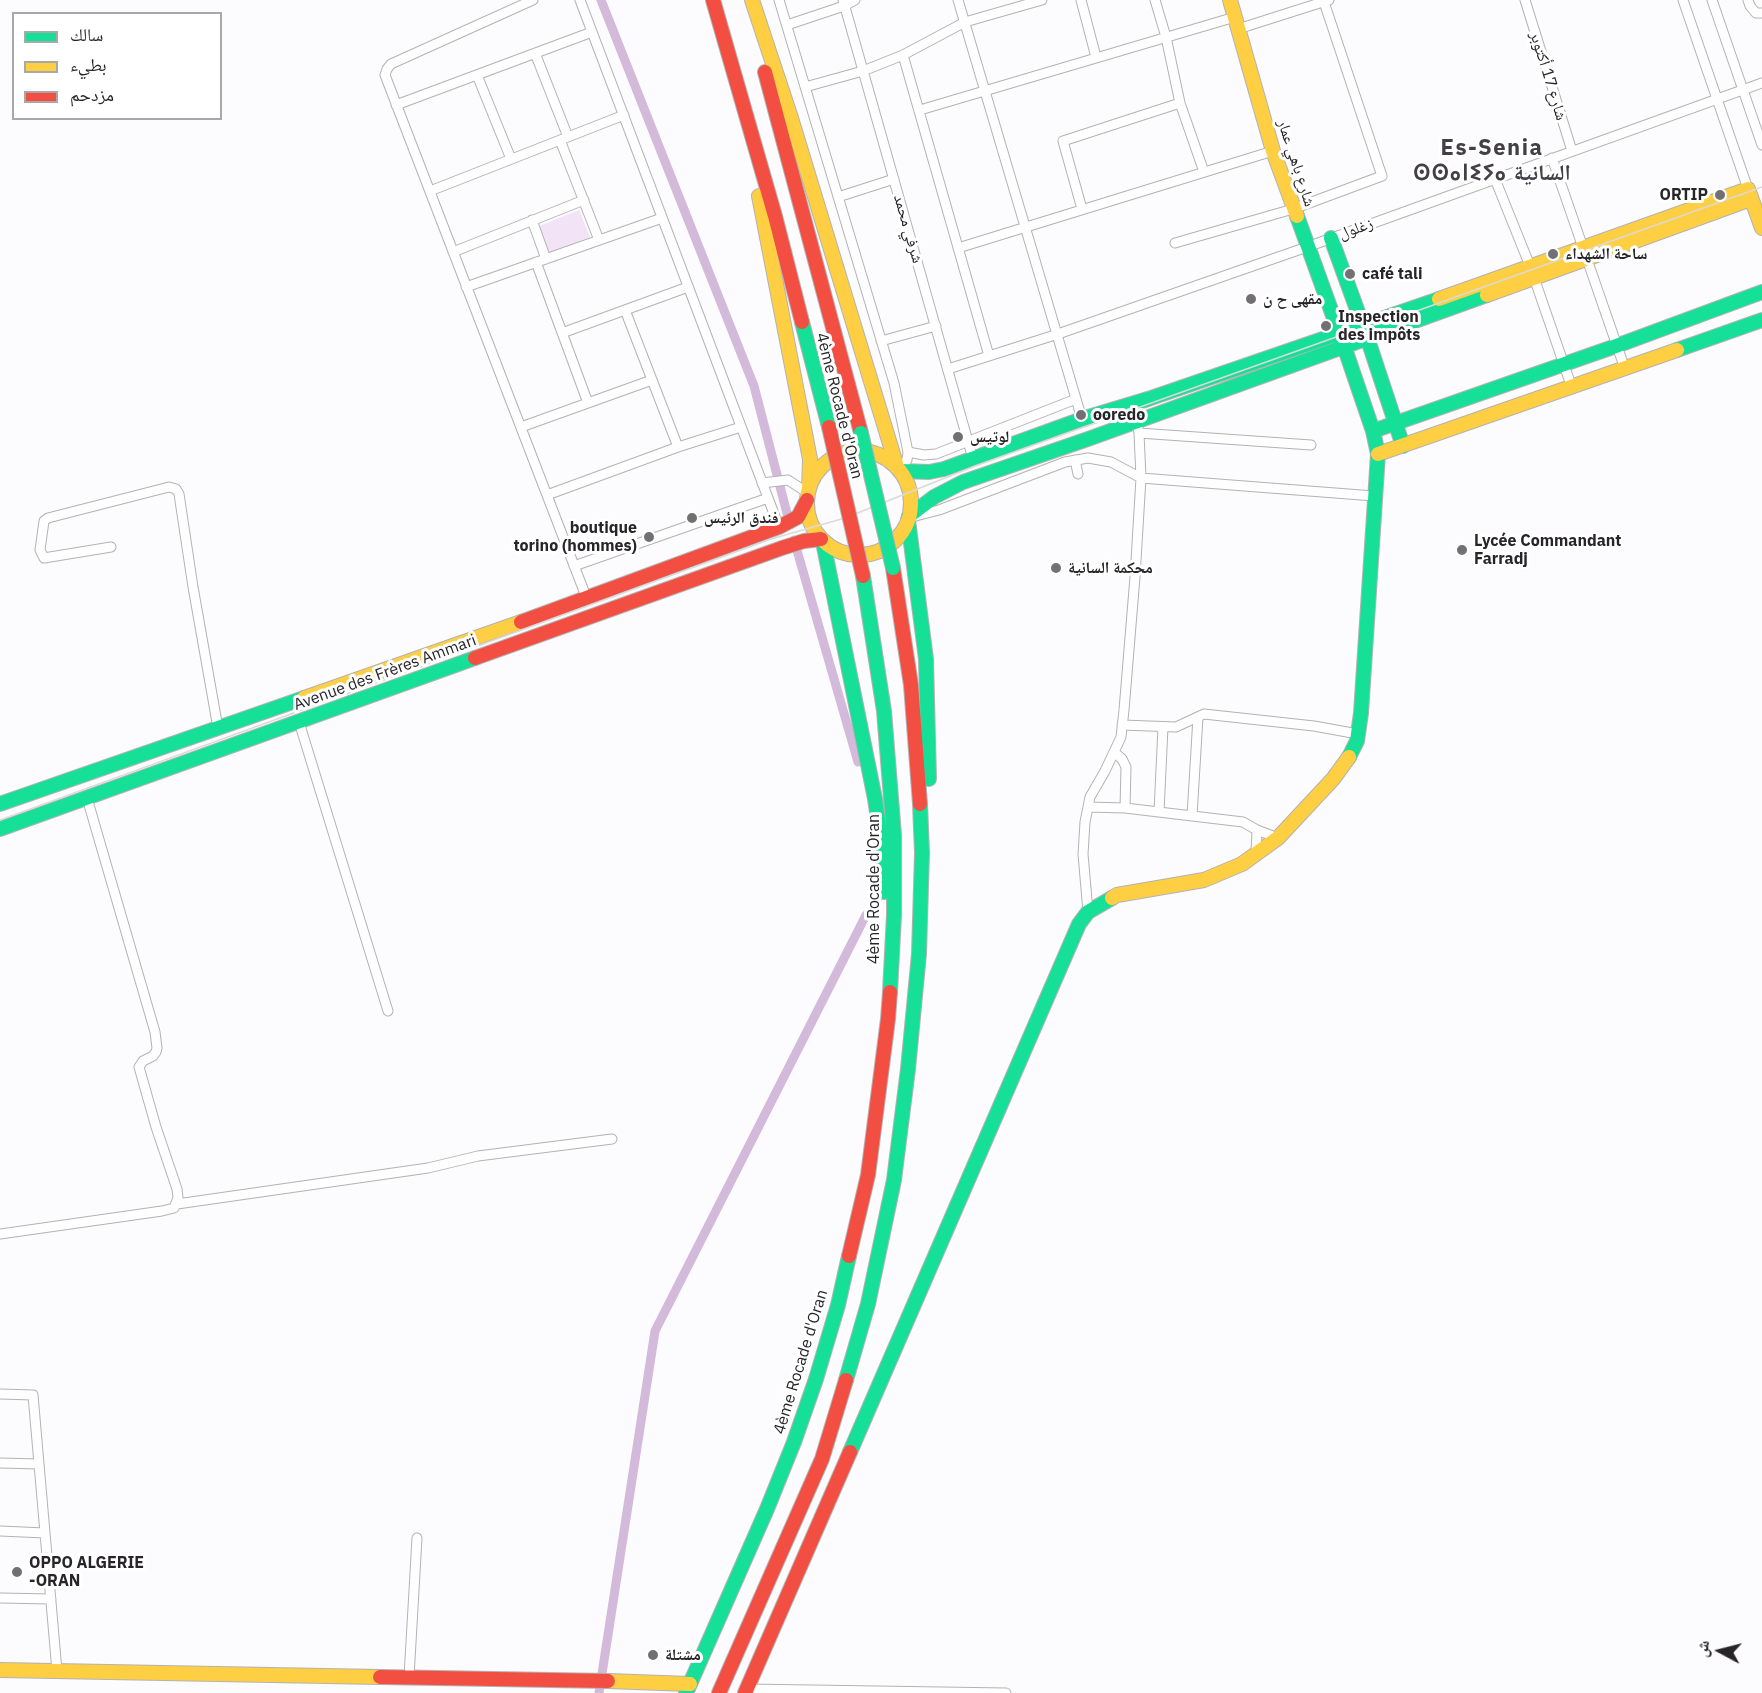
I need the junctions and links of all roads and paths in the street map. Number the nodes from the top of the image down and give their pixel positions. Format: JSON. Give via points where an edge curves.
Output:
{"nodes":[{"id":1,"x":533,"y":0,"type":"edge"},
{"id":2,"x":580,"y":0,"type":"edge"},
{"id":3,"x":713,"y":0,"type":"edge"},
{"id":4,"x":746,"y":0,"type":"edge"},
{"id":5,"x":752,"y":0,"type":"edge"},
{"id":6,"x":779,"y":0,"type":"edge"},
{"id":7,"x":855,"y":0,"type":"edge"},
{"id":8,"x":958,"y":0,"type":"edge"},
{"id":9,"x":1042,"y":0,"type":"edge"},
{"id":10,"x":1081,"y":0,"type":"edge"},
{"id":11,"x":1155,"y":0,"type":"edge"},
{"id":12,"x":1230,"y":0,"type":"edge"},
{"id":13,"x":1525,"y":0,"type":"edge"},
{"id":14,"x":1683,"y":0,"type":"edge"},
{"id":15,"x":1712,"y":0,"type":"edge"},
{"id":16,"x":1748,"y":0,"type":"edge"},
{"id":17,"x":1326,"y":1,"type":"edge"},
{"id":18,"x":843,"y":3,"type":"edge"},
{"id":19,"x":1762,"y":14,"type":"edge"},
{"id":20,"x":964,"y":22,"type":"junction"},
{"id":21,"x":1236,"y":23,"type":"junction"},
{"id":22,"x":787,"y":25,"type":"junction"},
{"id":23,"x":592,"y":32,"type":"junction"},
{"id":24,"x":1166,"y":37,"type":"junction"},
{"id":25,"x":535,"y":52,"type":"junction"},
{"id":26,"x":903,"y":54,"type":"junction"},
{"id":27,"x":1096,"y":57,"type":"junction"},
{"id":28,"x":863,"y":71,"type":"junction"},
{"id":29,"x":477,"y":75,"type":"junction"},
{"id":30,"x":1762,"y":83,"type":"edge"},
{"id":31,"x":805,"y":87,"type":"junction"},
{"id":32,"x":984,"y":90,"type":"junction"},
{"id":33,"x":1743,"y":90,"type":"junction"},
{"id":34,"x":1717,"y":99,"type":"junction"},
{"id":35,"x":1180,"y":103,"type":"junction"},
{"id":36,"x":396,"y":105,"type":"junction"},
{"id":37,"x":744,"y":110,"type":"junction"},
{"id":38,"x":920,"y":110,"type":"junction"},
{"id":39,"x":624,"y":115,"type":"junction"},
{"id":40,"x":564,"y":138,"type":"junction"},
{"id":41,"x":1762,"y":145,"type":"edge"},
{"id":42,"x":1572,"y":151,"type":"junction"},
{"id":43,"x":1274,"y":152,"type":"junction"},
{"id":44,"x":511,"y":159,"type":"junction"},
{"id":45,"x":1552,"y":159,"type":"junction"},
{"id":46,"x":1204,"y":172,"type":"junction"},
{"id":47,"x":894,"y":179,"type":"junction"},
{"id":48,"x":1496,"y":179,"type":"junction"},
{"id":49,"x":430,"y":191,"type":"junction"},
{"id":50,"x":1753,"y":193,"type":"edge"},
{"id":51,"x":838,"y":197,"type":"junction"},
{"id":52,"x":584,"y":200,"type":"junction"},
{"id":53,"x":1082,"y":209,"type":"junction"},
{"id":54,"x":1293,"y":209,"type":"junction"},
{"id":55,"x":662,"y":218,"type":"junction"},
{"id":56,"x":532,"y":220,"type":"junction"},
{"id":57,"x":1025,"y":226,"type":"junction"},
{"id":58,"x":1762,"y":228,"type":"edge"},
{"id":59,"x":1330,"y":238,"type":"junction"},
{"id":60,"x":599,"y":240,"type":"junction"},
{"id":61,"x":1175,"y":243,"type":"dead end"},
{"id":62,"x":1306,"y":247,"type":"junction"},
{"id":63,"x":958,"y":248,"type":"junction"},
{"id":64,"x":453,"y":252,"type":"junction"},
{"id":65,"x":1583,"y":252,"type":"junction"},
{"id":66,"x":541,"y":261,"type":"junction"},
{"id":67,"x":1531,"y":271,"type":"junction"},
{"id":68,"x":466,"y":287,"type":"junction"},
{"id":69,"x":688,"y":287,"type":"junction"},
{"id":70,"x":1762,"y":292,"type":"edge"},
{"id":71,"x":625,"y":310,"type":"junction"},
{"id":72,"x":1762,"y":320,"type":"edge"},
{"id":73,"x":936,"y":326,"type":"junction"},
{"id":74,"x":1365,"y":331,"type":"junction"},
{"id":75,"x":562,"y":333,"type":"junction"},
{"id":76,"x":1058,"y":334,"type":"junction"},
{"id":77,"x":1341,"y":340,"type":"junction"},
{"id":78,"x":881,"y":341,"type":"junction"},
{"id":79,"x":1616,"y":346,"type":"junction"},
{"id":80,"x":988,"y":356,"type":"junction"},
{"id":81,"x":1563,"y":363,"type":"junction"},
{"id":82,"x":948,"y":369,"type":"junction"},
{"id":83,"x":1625,"y":369,"type":"junction"},
{"id":84,"x":652,"y":380,"type":"junction"},
{"id":85,"x":1572,"y":388,"type":"junction"},
{"id":86,"x":1076,"y":399,"type":"junction"},
{"id":87,"x":588,"y":403,"type":"junction"},
{"id":88,"x":1082,"y":419,"type":"junction"},
{"id":89,"x":1396,"y":423,"type":"junction"},
{"id":90,"x":741,"y":427,"type":"junction"},
{"id":91,"x":1138,"y":427,"type":"junction"},
{"id":92,"x":521,"y":428,"type":"junction"},
{"id":93,"x":1373,"y":431,"type":"junction"},
{"id":94,"x":968,"y":443,"type":"junction"},
{"id":95,"x":1311,"y":445,"type":"dead end"},
{"id":96,"x":1403,"y":446,"type":"junction"},
{"id":97,"x":678,"y":447,"type":"junction"},
{"id":98,"x":908,"y":452,"type":"junction"},
{"id":99,"x":1377,"y":454,"type":"junction"},
{"id":100,"x":973,"y":459,"type":"junction"},
{"id":101,"x":1075,"y":460,"type":"junction"},
{"id":102,"x":898,"y":469,"type":"junction"},
{"id":103,"x":1078,"y":474,"type":"dead end"},
{"id":104,"x":1141,"y":478,"type":"junction"},
{"id":105,"x":762,"y":483,"type":"junction"},
{"id":106,"x":808,"y":494,"type":"junction"},
{"id":107,"x":547,"y":495,"type":"junction"},
{"id":108,"x":1374,"y":496,"type":"junction"},
{"id":109,"x":768,"y":498,"type":"junction"},
{"id":110,"x":909,"y":518,"type":"junction"},
{"id":111,"x":779,"y":527,"type":"junction"},
{"id":112,"x":822,"y":540,"type":"junction"},
{"id":113,"x":111,"y":547,"type":"dead end"},
{"id":114,"x":574,"y":566,"type":"junction"},
{"id":115,"x":587,"y":599,"type":"junction"},
{"id":116,"x":1198,"y":717,"type":"junction"},
{"id":117,"x":299,"y":722,"type":"junction"},
{"id":118,"x":1122,"y":725,"type":"junction"},
{"id":119,"x":1163,"y":727,"type":"junction"},
{"id":120,"x":218,"y":728,"type":"junction"},
{"id":121,"x":1358,"y":734,"type":"junction"},
{"id":122,"x":1114,"y":752,"type":"junction"},
{"id":123,"x":87,"y":798,"type":"junction"},
{"id":124,"x":0,"y":804,"type":"edge"},
{"id":125,"x":1088,"y":807,"type":"junction"},
{"id":126,"x":1125,"y":808,"type":"junction"},
{"id":127,"x":1159,"y":812,"type":"junction"},
{"id":128,"x":1192,"y":816,"type":"junction"},
{"id":129,"x":0,"y":829,"type":"edge"},
{"id":130,"x":1257,"y":830,"type":"junction"},
{"id":131,"x":1278,"y":838,"type":"junction"},
{"id":132,"x":1256,"y":854,"type":"junction"},
{"id":133,"x":1088,"y":912,"type":"junction"},
{"id":134,"x":919,"y":954,"type":"junction"},
{"id":135,"x":388,"y":1011,"type":"dead end"},
{"id":136,"x":888,"y":1019,"type":"junction"},
{"id":137,"x":612,"y":1139,"type":"dead end"},
{"id":138,"x":177,"y":1204,"type":"junction"},
{"id":139,"x":0,"y":1234,"type":"edge"},
{"id":140,"x":0,"y":1394,"type":"edge"},
{"id":141,"x":0,"y":1463,"type":"edge"},
{"id":142,"x":39,"y":1464,"type":"junction"},
{"id":143,"x":0,"y":1532,"type":"edge"},
{"id":144,"x":45,"y":1533,"type":"junction"},
{"id":145,"x":417,"y":1538,"type":"dead end"},
{"id":146,"x":0,"y":1598,"type":"edge"},
{"id":147,"x":51,"y":1599,"type":"junction"},
{"id":148,"x":0,"y":1670,"type":"edge"},
{"id":149,"x":57,"y":1671,"type":"junction"},
{"id":150,"x":409,"y":1677,"type":"junction"},
{"id":151,"x":688,"y":1689,"type":"edge"},
{"id":152,"x":746,"y":1691,"type":"edge"},
{"id":153,"x":719,"y":1693,"type":"edge"},
{"id":154,"x":1006,"y":1693,"type":"edge"}],
"edges":[{"from":1,"to":36,"type":"street","via":[[389,66],[385,75]]},
{"from":2,"to":23,"type":"street"},
{"from":3,"to":37,"type":"main road","name":"4ème Rocade d'Oran"},
{"from":4,"to":134,"type":"main road","name":"4ème Rocade d'Oran","bridge":true,"via":[[893,568],[911,685],[919,778]]},
{"from":5,"to":102,"type":"main road"},
{"from":6,"to":22,"type":"street"},
{"from":7,"to":18,"type":"street"},
{"from":8,"to":20,"type":"street"},
{"from":9,"to":20,"type":"street"},
{"from":10,"to":27,"type":"street"},
{"from":11,"to":24,"type":"street"},
{"from":12,"to":21,"type":"main road","name":"شارع باهي عمار"},
{"from":13,"to":42,"type":"street","name":"شارع 17 أكتوبر"},
{"from":14,"to":34,"type":"street"},
{"from":15,"to":33,"type":"street"},
{"from":16,"to":19,"type":"street","via":[[1756,13]]},
{"from":17,"to":21,"type":"street"},
{"from":17,"to":54,"type":"street","via":[[1382,176]]},
{"from":18,"to":22,"type":"street"},
{"from":18,"to":28,"type":"street","name":"شرفي محمد"},
{"from":20,"to":26,"type":"street"},
{"from":20,"to":32,"type":"street"},
{"from":21,"to":24,"type":"street"},
{"from":21,"to":43,"type":"main road","name":"شارع باهي عمار"},
{"from":22,"to":31,"type":"street"},
{"from":23,"to":25,"type":"street"},
{"from":23,"to":39,"type":"street"},
{"from":24,"to":27,"type":"street"},
{"from":24,"to":35,"type":"street"},
{"from":25,"to":29,"type":"street"},
{"from":25,"to":40,"type":"street"},
{"from":26,"to":28,"type":"street"},
{"from":26,"to":38,"type":"street"},
{"from":27,"to":32,"type":"street"},
{"from":28,"to":31,"type":"street"},
{"from":28,"to":47,"type":"street","name":"شرفي محمد"},
{"from":29,"to":36,"type":"street"},
{"from":29,"to":44,"type":"street"},
{"from":30,"to":33,"type":"street","name":"زغلول"},
{"from":31,"to":51,"type":"street"},
{"from":32,"to":38,"type":"street"},
{"from":32,"to":57,"type":"street"},
{"from":33,"to":34,"type":"street","name":"زغلول"},
{"from":33,"to":41,"type":"street"},
{"from":34,"to":42,"type":"street","name":"زغلول"},
{"from":34,"to":50,"type":"street"},
{"from":35,"to":46,"type":"street"},
{"from":35,"to":53,"type":"street","via":[[1063,141]]},
{"from":36,"to":49,"type":"street"},
{"from":37,"to":106,"type":"main road","via":[[810,459]]},
{"from":37,"to":136,"type":"main road","name":"4ème Rocade d'Oran","bridge":true,"via":[[829,427],[862,576],[884,711],[894,836]]},
{"from":38,"to":63,"type":"street"},
{"from":39,"to":40,"type":"street"},
{"from":39,"to":55,"type":"street"},
{"from":40,"to":44,"type":"street"},
{"from":40,"to":52,"type":"street"},
{"from":42,"to":45,"type":"street","name":"زغلول"},
{"from":43,"to":46,"type":"street"},
{"from":43,"to":54,"type":"main road","name":"شارع باهي عمار"},
{"from":44,"to":49,"type":"street"},
{"from":45,"to":48,"type":"street","name":"زغلول"},
{"from":45,"to":65,"type":"street"},
{"from":46,"to":53,"type":"street"},
{"from":47,"to":51,"type":"street"},
{"from":47,"to":73,"type":"street","name":"شرفي محمد"},
{"from":48,"to":59,"type":"street","name":"زغلول"},
{"from":48,"to":67,"type":"street"},
{"from":49,"to":64,"type":"street"},
{"from":50,"to":58,"type":"main road"},
{"from":50,"to":65,"type":"main road"},
{"from":51,"to":78,"type":"street"},
{"from":52,"to":56,"type":"street"},
{"from":52,"to":60,"type":"street"},
{"from":53,"to":57,"type":"street"},
{"from":54,"to":61,"type":"street"},
{"from":54,"to":62,"type":"main road","name":"شارع باهي عمار"},
{"from":55,"to":60,"type":"street"},
{"from":55,"to":69,"type":"street"},
{"from":56,"to":64,"type":"street"},
{"from":56,"to":66,"type":"street"},
{"from":57,"to":63,"type":"street"},
{"from":57,"to":76,"type":"street"},
{"from":59,"to":62,"type":"street","name":"زغلول"},
{"from":59,"to":74,"type":"main road"},
{"from":60,"to":66,"type":"street"},
{"from":62,"to":76,"type":"street","name":"زغلول"},
{"from":62,"to":77,"type":"main road","name":"شارع باهي عمار"},
{"from":63,"to":80,"type":"street"},
{"from":64,"to":68,"type":"street"},
{"from":65,"to":67,"type":"main road"},
{"from":65,"to":79,"type":"street"},
{"from":66,"to":68,"type":"street"},
{"from":66,"to":75,"type":"street"},
{"from":67,"to":74,"type":"main road"},
{"from":67,"to":81,"type":"street"},
{"from":68,"to":92,"type":"street"},
{"from":69,"to":71,"type":"street"},
{"from":69,"to":90,"type":"street"},
{"from":70,"to":79,"type":"main road"},
{"from":71,"to":75,"type":"street"},
{"from":71,"to":84,"type":"street"},
{"from":72,"to":83,"type":"main road"},
{"from":73,"to":78,"type":"street"},
{"from":73,"to":82,"type":"street","name":"شرفي محمد"},
{"from":74,"to":77,"type":"main road"},
{"from":74,"to":89,"type":"main road"},
{"from":75,"to":87,"type":"street"},
{"from":76,"to":80,"type":"street","name":"زغلول"},
{"from":76,"to":86,"type":"street"},
{"from":77,"to":88,"type":"main road"},
{"from":77,"to":91,"type":"main road"},
{"from":77,"to":93,"type":"main road","name":"شارع باهي عمار"},
{"from":78,"to":98,"type":"street"},
{"from":79,"to":81,"type":"main road"},
{"from":79,"to":83,"type":"street"},
{"from":80,"to":82,"type":"street","name":"زغلول"},
{"from":81,"to":85,"type":"street"},
{"from":81,"to":89,"type":"main road"},
{"from":82,"to":94,"type":"street","name":"شرفي محمد"},
{"from":83,"to":85,"type":"main road"},
{"from":84,"to":87,"type":"street"},
{"from":84,"to":97,"type":"street"},
{"from":85,"to":96,"type":"main road"},
{"from":86,"to":88,"type":"street"},
{"from":86,"to":94,"type":"street"},
{"from":87,"to":92,"type":"street"},
{"from":88,"to":100,"type":"main road"},
{"from":89,"to":93,"type":"main road"},
{"from":89,"to":96,"type":"main road"},
{"from":90,"to":97,"type":"street"},
{"from":90,"to":105,"type":"street"},
{"from":91,"to":95,"type":"street"},
{"from":91,"to":104,"type":"street"},
{"from":91,"to":110,"type":"main road","via":[[963,482],[934,497]]},
{"from":92,"to":107,"type":"street"},
{"from":93,"to":99,"type":"main road","name":"شارع باهي عمار"},
{"from":94,"to":98,"type":"street","via":[[932,455]]},
{"from":94,"to":100,"type":"street","name":"شرفي محمد"},
{"from":96,"to":99,"type":"main road"},
{"from":97,"to":107,"type":"street"},
{"from":98,"to":102,"type":"street","via":[[907,460]]},
{"from":99,"to":108,"type":"main road","name":"شارع باهي عمار"},
{"from":100,"to":102,"type":"main road","via":[[936,471]]},
{"from":101,"to":103,"type":"street"},
{"from":101,"to":104,"type":"street","via":[[1106,461]]},
{"from":101,"to":110,"type":"street"},
{"from":102,"to":106,"type":"main road","via":[[876,454],[840,455],[820,469]]},
{"from":102,"to":110,"type":"main road","via":[[910,492]]},
{"from":104,"to":108,"type":"street"},
{"from":104,"to":118,"type":"street"},
{"from":105,"to":106,"type":"street","via":[[783,479],[794,482]]},
{"from":105,"to":109,"type":"street"},
{"from":106,"to":111,"type":"main road","name":"Avenue des Frères Ammari","via":[[802,512]]},
{"from":106,"to":112,"type":"main road","via":[[809,517]]},
{"from":107,"to":114,"type":"street"},
{"from":108,"to":121,"type":"main road","name":"شارع باهي عمار"},
{"from":109,"to":111,"type":"street"},
{"from":109,"to":114,"type":"street"},
{"from":110,"to":112,"type":"main road","via":[[891,544],[872,554],[850,555]]},
{"from":110,"to":134,"type":"main road","via":[[926,659],[929,727],[930,816]]},
{"from":111,"to":115,"type":"main road","name":"Avenue des Frères Ammari"},
{"from":112,"to":117,"type":"main road","name":"Avenue des Frères Ammari","via":[[782,548]]},
{"from":112,"to":136,"type":"main road","via":[[881,839]]},
{"from":113,"to":120,"type":"street","via":[[44,558],[40,550],[44,521],[169,487],[176,489]]},
{"from":114,"to":115,"type":"street"},
{"from":115,"to":120,"type":"main road","name":"Avenue des Frères Ammari"},
{"from":116,"to":119,"type":"street","via":[[1176,727]]},
{"from":116,"to":121,"type":"street","via":[[1204,714]]},
{"from":116,"to":128,"type":"street"},
{"from":117,"to":123,"type":"main road","name":"Avenue des Frères Ammari"},
{"from":117,"to":135,"type":"street"},
{"from":118,"to":119,"type":"street"},
{"from":118,"to":122,"type":"street"},
{"from":119,"to":127,"type":"street"},
{"from":120,"to":124,"type":"main road","name":"Avenue des Frères Ammari"},
{"from":121,"to":131,"type":"main road","name":"شارع باهي عمار","via":[[1346,763]]},
{"from":122,"to":125,"type":"street"},
{"from":122,"to":126,"type":"street","via":[[1126,767]]},
{"from":123,"to":129,"type":"main road","name":"Avenue des Frères Ammari"},
{"from":123,"to":138,"type":"street","via":[[155,1032],[156,1052],[142,1060],[139,1067],[177,1189]]},
{"from":125,"to":126,"type":"street"},
{"from":125,"to":133,"type":"street","via":[[1083,854]]},
{"from":126,"to":127,"type":"street"},
{"from":127,"to":128,"type":"street"},
{"from":128,"to":130,"type":"street","via":[[1243,822]]},
{"from":130,"to":131,"type":"street"},
{"from":130,"to":132,"type":"street"},
{"from":131,"to":132,"type":"main road","name":"شارع باهي عمار"},
{"from":132,"to":133,"type":"main road","name":"شارع باهي عمار","via":[[1225,873],[1118,895]]},
{"from":133,"to":152,"type":"main road","via":[[1075,933]]},
{"from":134,"to":153,"type":"main road","name":"4ème Rocade d'Oran","via":[[894,1180],[863,1324],[822,1459]]},
{"from":136,"to":151,"type":"main road","name":"4ème Rocade d'Oran","via":[[868,1175],[816,1379],[785,1465]]},
{"from":137,"to":138,"type":"street"},
{"from":138,"to":139,"type":"street","via":[[162,1211]]},
{"from":140,"to":142,"type":"street","via":[[33,1395]]},
{"from":141,"to":142,"type":"street"},
{"from":142,"to":144,"type":"street"},
{"from":143,"to":144,"type":"street"},
{"from":144,"to":147,"type":"street"},
{"from":145,"to":150,"type":"street"},
{"from":146,"to":147,"type":"street"},
{"from":147,"to":149,"type":"street"},
{"from":148,"to":149,"type":"main road"},
{"from":149,"to":150,"type":"main road"},
{"from":150,"to":151,"type":"main road","via":[[596,1680]]},
{"from":152,"to":154,"type":"street"}]}
